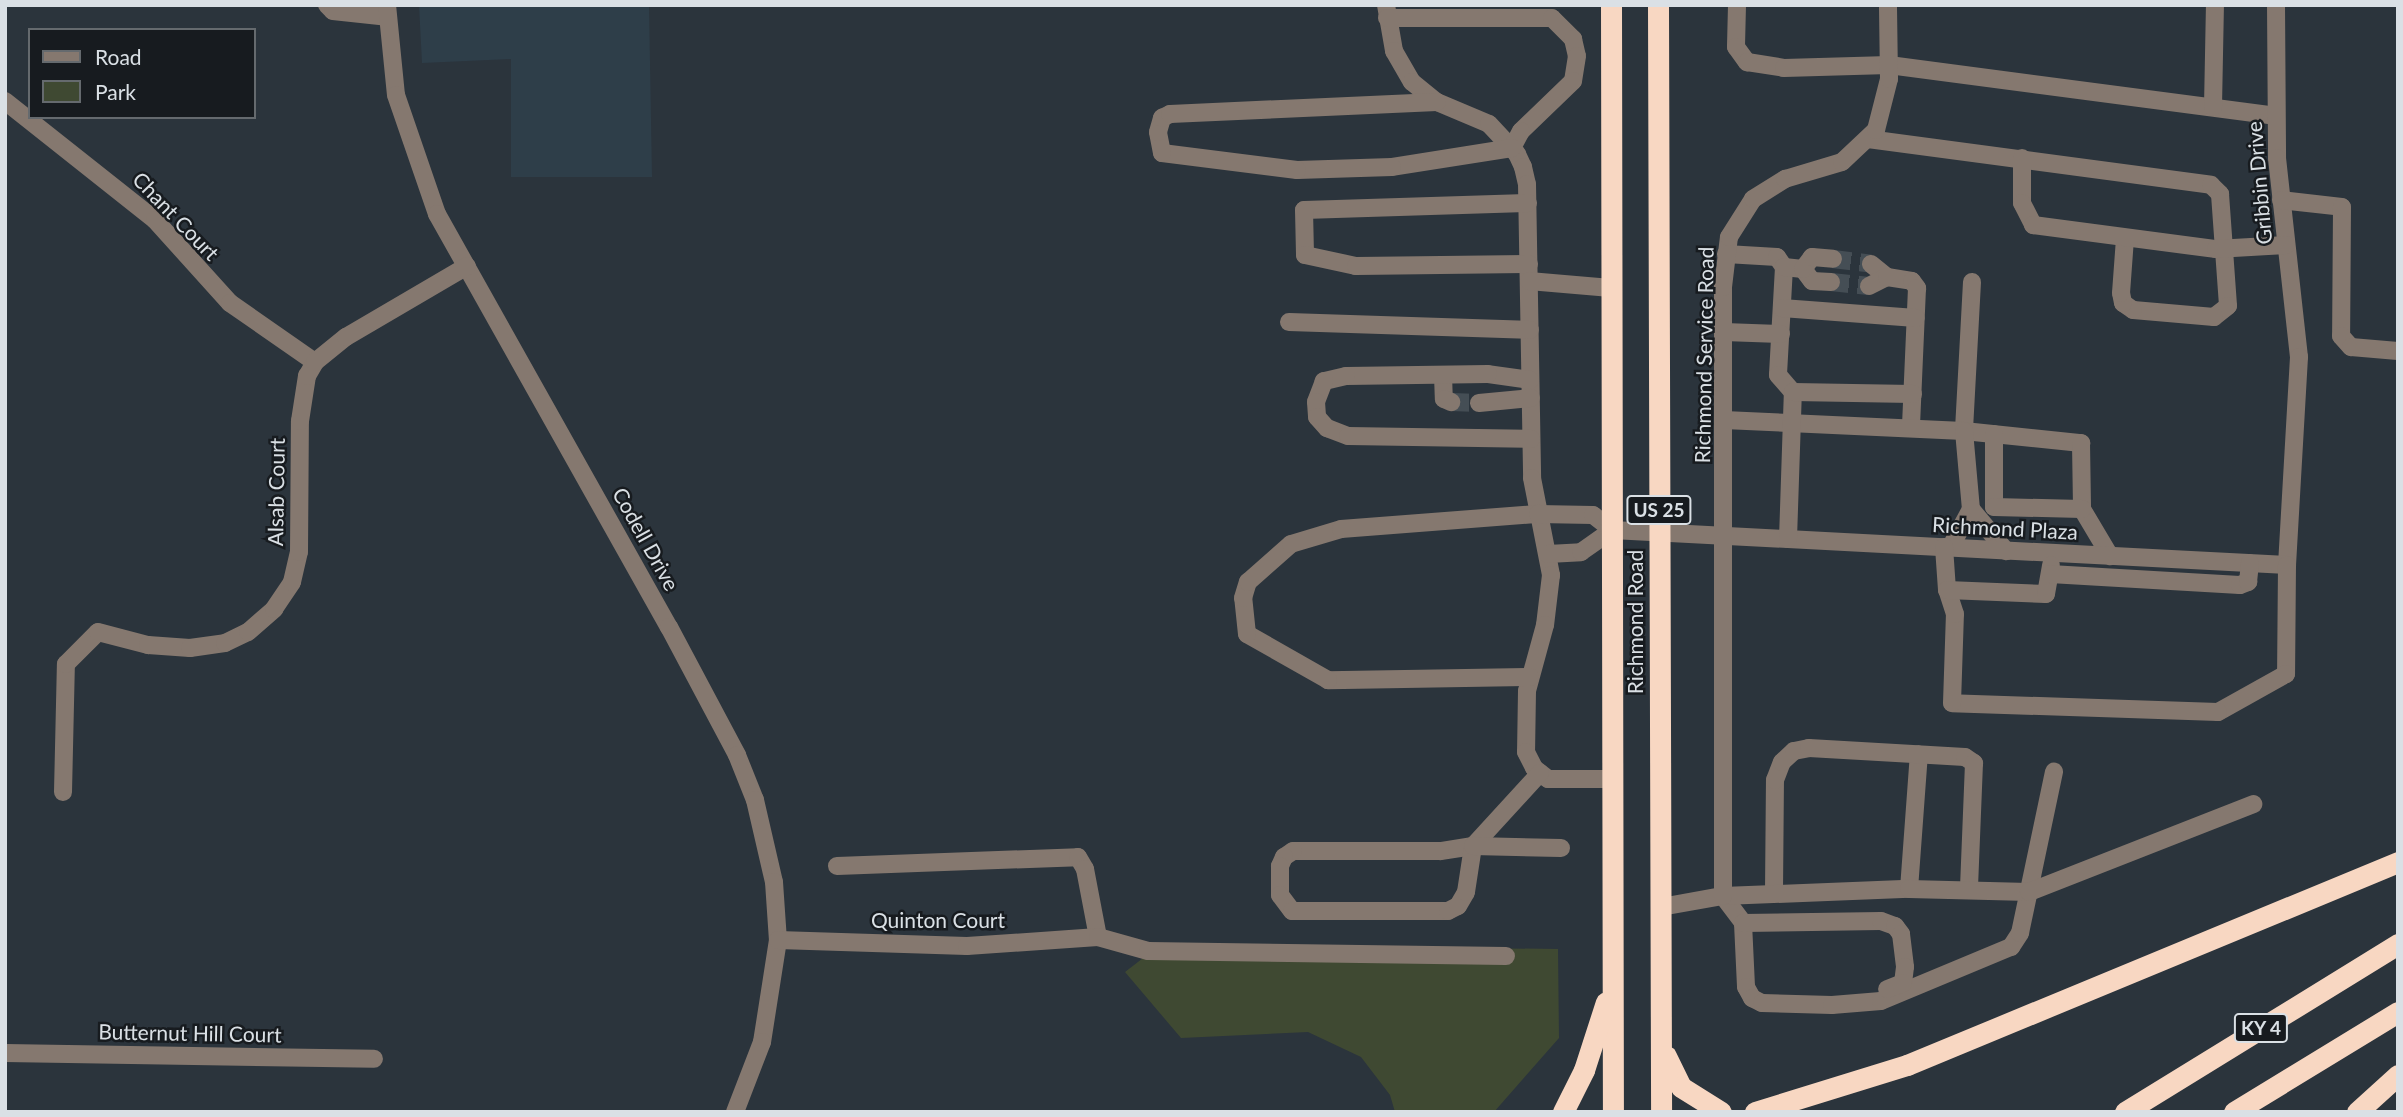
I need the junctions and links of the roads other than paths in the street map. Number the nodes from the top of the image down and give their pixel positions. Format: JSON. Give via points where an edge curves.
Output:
{"nodes":[{"id":1,"x":327,"y":5,"type":"edge"},
{"id":2,"x":1611,"y":5,"type":"edge"},
{"id":3,"x":1658,"y":5,"type":"edge"},
{"id":4,"x":1737,"y":5,"type":"edge"},
{"id":5,"x":1888,"y":5,"type":"edge"},
{"id":6,"x":2215,"y":5,"type":"edge"},
{"id":7,"x":2276,"y":5,"type":"edge"},
{"id":8,"x":387,"y":11,"type":"edge"},
{"id":9,"x":1387,"y":11,"type":"edge"},
{"id":10,"x":1889,"y":65,"type":"junction"},
{"id":11,"x":5,"y":101,"type":"edge"},
{"id":12,"x":1437,"y":102,"type":"junction"},
{"id":13,"x":2213,"y":107,"type":"junction"},
{"id":14,"x":2275,"y":116,"type":"junction"},
{"id":15,"x":1868,"y":139,"type":"junction"},
{"id":16,"x":1513,"y":148,"type":"junction"},
{"id":17,"x":2022,"y":158,"type":"junction"},
{"id":18,"x":2281,"y":200,"type":"junction"},
{"id":19,"x":1528,"y":202,"type":"junction"},
{"id":20,"x":2125,"y":238,"type":"junction"},
{"id":21,"x":2286,"y":245,"type":"junction"},
{"id":22,"x":2224,"y":249,"type":"junction"},
{"id":23,"x":1726,"y":254,"type":"junction"},
{"id":24,"x":467,"y":265,"type":"junction"},
{"id":25,"x":1784,"y":267,"type":"junction"},
{"id":26,"x":1832,"y":271,"type":"tunnel mouth"},
{"id":27,"x":1529,"y":273,"type":"junction"},
{"id":28,"x":1874,"y":276,"type":"tunnel mouth"},
{"id":29,"x":1972,"y":282,"type":"dead end"},
{"id":30,"x":1611,"y":288,"type":"junction"},
{"id":31,"x":1782,"y":308,"type":"junction"},
{"id":32,"x":1916,"y":318,"type":"junction"},
{"id":33,"x":1289,"y":322,"type":"dead end"},
{"id":34,"x":1530,"y":330,"type":"junction"},
{"id":35,"x":1724,"y":332,"type":"junction"},
{"id":36,"x":1781,"y":334,"type":"junction"},
{"id":37,"x":2398,"y":351,"type":"edge"},
{"id":38,"x":315,"y":362,"type":"junction"},
{"id":39,"x":1443,"y":374,"type":"junction"},
{"id":40,"x":1530,"y":389,"type":"junction"},
{"id":41,"x":1793,"y":392,"type":"junction"},
{"id":42,"x":1913,"y":394,"type":"junction"},
{"id":43,"x":1451,"y":402,"type":"dead end"},
{"id":44,"x":1479,"y":402,"type":"tunnel mouth"},
{"id":45,"x":1724,"y":420,"type":"junction"},
{"id":46,"x":1790,"y":423,"type":"junction"},
{"id":47,"x":1911,"y":428,"type":"junction"},
{"id":48,"x":1964,"y":431,"type":"junction"},
{"id":49,"x":1994,"y":434,"type":"junction"},
{"id":50,"x":1531,"y":439,"type":"junction"},
{"id":51,"x":1970,"y":509,"type":"junction"},
{"id":52,"x":2082,"y":509,"type":"junction"},
{"id":53,"x":1538,"y":514,"type":"junction"},
{"id":54,"x":1612,"y":530,"type":"junction"},
{"id":55,"x":1659,"y":532,"type":"junction"},
{"id":56,"x":1724,"y":536,"type":"junction"},
{"id":57,"x":1788,"y":539,"type":"junction"},
{"id":58,"x":1947,"y":547,"type":"junction"},
{"id":59,"x":2006,"y":551,"type":"junction"},
{"id":60,"x":2053,"y":553,"type":"junction"},
{"id":61,"x":1548,"y":554,"type":"junction"},
{"id":62,"x":2110,"y":556,"type":"junction"},
{"id":63,"x":2250,"y":564,"type":"junction"},
{"id":64,"x":2287,"y":565,"type":"junction"},
{"id":65,"x":2050,"y":574,"type":"junction"},
{"id":66,"x":1947,"y":590,"type":"junction"},
{"id":67,"x":1530,"y":677,"type":"junction"},
{"id":68,"x":1919,"y":754,"type":"junction"},
{"id":69,"x":2054,"y":772,"type":"dead end"},
{"id":70,"x":1540,"y":773,"type":"junction"},
{"id":71,"x":1613,"y":779,"type":"junction"},
{"id":72,"x":63,"y":792,"type":"dead end"},
{"id":73,"x":2253,"y":804,"type":"dead end"},
{"id":74,"x":1473,"y":846,"type":"junction"},
{"id":75,"x":1561,"y":848,"type":"dead end"},
{"id":76,"x":2398,"y":862,"type":"edge"},
{"id":77,"x":837,"y":866,"type":"dead end"},
{"id":78,"x":1909,"y":889,"type":"junction"},
{"id":79,"x":1969,"y":890,"type":"junction"},
{"id":80,"x":1774,"y":891,"type":"junction"},
{"id":81,"x":2029,"y":892,"type":"junction"},
{"id":82,"x":1723,"y":896,"type":"junction"},
{"id":83,"x":1661,"y":907,"type":"junction"},
{"id":84,"x":1743,"y":923,"type":"junction"},
{"id":85,"x":1098,"y":937,"type":"junction"},
{"id":86,"x":778,"y":940,"type":"junction"},
{"id":87,"x":2398,"y":944,"type":"edge"},
{"id":88,"x":1506,"y":956,"type":"dead end"},
{"id":89,"x":1613,"y":973,"type":"junction"},
{"id":90,"x":1832,"y":1005,"type":"junction"},
{"id":91,"x":2398,"y":1012,"type":"edge"},
{"id":92,"x":1660,"y":1016,"type":"junction"},
{"id":93,"x":5,"y":1053,"type":"edge"},
{"id":94,"x":374,"y":1059,"type":"dead end"},
{"id":95,"x":1883,"y":1073,"type":"junction"},
{"id":96,"x":2398,"y":1075,"type":"edge"},
{"id":97,"x":735,"y":1112,"type":"edge"},
{"id":98,"x":1563,"y":1112,"type":"edge"},
{"id":99,"x":1613,"y":1112,"type":"edge"},
{"id":100,"x":1661,"y":1112,"type":"edge"},
{"id":101,"x":1721,"y":1112,"type":"edge"},
{"id":102,"x":1755,"y":1112,"type":"edge"},
{"id":103,"x":1791,"y":1112,"type":"edge"},
{"id":104,"x":2125,"y":1112,"type":"edge"},
{"id":105,"x":2234,"y":1112,"type":"edge"},
{"id":106,"x":2357,"y":1112,"type":"edge"}],
"edges":[{"from":1,"to":8,"type":"street","via":[[333,11]]},
{"from":2,"to":30,"type":"highway","name":"Richmond Road","number":"US 25"},
{"from":3,"to":55,"type":"highway","name":"Richmond Road","number":"US 25"},
{"from":4,"to":10,"type":"street","via":[[1736,47],[1747,61],[1784,68]]},
{"from":5,"to":10,"type":"street","name":"Richmond Service Road"},
{"from":6,"to":13,"type":"street"},
{"from":7,"to":14,"type":"street","name":"Gribbin Drive"},
{"from":8,"to":24,"type":"street","name":"Codell Drive","via":[[396,95],[408,138],[437,214]]},
{"from":9,"to":12,"type":"street","via":[[1403,69]]},
{"from":9,"to":16,"type":"street","via":[[1552,18],[1573,38],[1577,56],[1573,81],[1521,131]]},
{"from":10,"to":13,"type":"street"},
{"from":10,"to":15,"type":"street","name":"Richmond Service Road","via":[[1884,109]]},
{"from":11,"to":38,"type":"street","name":"Chant Court","via":[[155,220],[230,303]]},
{"from":12,"to":16,"type":"street","via":[[1489,124]]},
{"from":12,"to":16,"type":"street","via":[[1170,114],[1162,118],[1158,132],[1162,153],[1297,170],[1392,167]]},
{"from":13,"to":14,"type":"street"},
{"from":14,"to":18,"type":"street","name":"Gribbin Drive"},
{"from":15,"to":17,"type":"street"},
{"from":15,"to":23,"type":"street","name":"Richmond Service Road","via":[[1842,162],[1785,179],[1753,199],[1729,237]]},
{"from":16,"to":19,"type":"street","via":[[1523,167]]},
{"from":17,"to":20,"type":"street","via":[[2022,203],[2033,225]]},
{"from":17,"to":22,"type":"street","via":[[2211,185],[2220,194]]},
{"from":18,"to":21,"type":"street","name":"Gribbin Drive"},
{"from":18,"to":37,"type":"street","via":[[2342,207],[2341,336],[2351,346]]},
{"from":19,"to":27,"type":"street"},
{"from":19,"to":27,"type":"street","via":[[1304,210],[1305,255],[1356,266]]},
{"from":20,"to":22,"type":"street"},
{"from":20,"to":22,"type":"street","via":[[2121,293],[2123,303],[2133,310],[2222,314],[2228,306]]},
{"from":21,"to":22,"type":"street"},
{"from":21,"to":64,"type":"street","name":"Gribbin Drive","via":[[2299,357]]},
{"from":23,"to":25,"type":"street","via":[[1777,257]]},
{"from":23,"to":35,"type":"street","name":"Richmond Service Road"},
{"from":24,"to":38,"type":"street","via":[[346,337]]},
{"from":24,"to":86,"type":"street","name":"Codell Drive","via":[[737,755],[766,841]]},
{"from":25,"to":26,"type":"street","via":[[1803,269],[1812,281]]},
{"from":25,"to":31,"type":"street"},
{"from":27,"to":30,"type":"street"},
{"from":27,"to":34,"type":"street"},
{"from":28,"to":32,"type":"street","via":[[1912,281],[1917,288]]},
{"from":29,"to":48,"type":"street"},
{"from":30,"to":54,"type":"highway","name":"Richmond Road","number":"US 25"},
{"from":31,"to":32,"type":"street"},
{"from":31,"to":36,"type":"street"},
{"from":32,"to":42,"type":"street"},
{"from":33,"to":34,"type":"street"},
{"from":34,"to":40,"type":"street"},
{"from":35,"to":36,"type":"street"},
{"from":35,"to":45,"type":"street","name":"Richmond Service Road"},
{"from":36,"to":41,"type":"street","via":[[1778,375]]},
{"from":38,"to":72,"type":"street","name":"Alsab Court","via":[[307,376],[300,421],[299,552],[284,597],[248,632],[225,643],[190,648],[148,645],[98,632],[66,664]]},
{"from":39,"to":40,"type":"street"},
{"from":39,"to":43,"type":"street","via":[[1444,399]]},
{"from":39,"to":50,"type":"street","via":[[1324,381],[1317,389],[1317,417],[1327,428],[1348,436]]},
{"from":40,"to":44,"type":"street"},
{"from":40,"to":50,"type":"street"},
{"from":41,"to":42,"type":"street"},
{"from":41,"to":46,"type":"street"},
{"from":42,"to":47,"type":"street"},
{"from":45,"to":46,"type":"street"},
{"from":45,"to":56,"type":"street","name":"Richmond Service Road"},
{"from":46,"to":47,"type":"street"},
{"from":46,"to":57,"type":"street"},
{"from":47,"to":48,"type":"street"},
{"from":48,"to":49,"type":"street"},
{"from":48,"to":51,"type":"street"},
{"from":49,"to":52,"type":"street","via":[[2081,443]]},
{"from":49,"to":52,"type":"street","via":[[1994,507]]},
{"from":50,"to":53,"type":"street"},
{"from":51,"to":58,"type":"street"},
{"from":51,"to":59,"type":"street"},
{"from":52,"to":62,"type":"street"},
{"from":53,"to":54,"type":"street","via":[[1594,515]]},
{"from":53,"to":61,"type":"street"},
{"from":53,"to":67,"type":"street","via":[[1341,529],[1291,544],[1248,582],[1243,598],[1247,634],[1328,681]]},
{"from":54,"to":55,"type":"street","name":"Richmond Plaza"},
{"from":54,"to":61,"type":"street","via":[[1581,552]]},
{"from":54,"to":71,"type":"highway","name":"Richmond Road","number":"US 25"},
{"from":55,"to":56,"type":"street","name":"Richmond Plaza"},
{"from":55,"to":83,"type":"highway","name":"Richmond Road","number":"US 25"},
{"from":56,"to":57,"type":"street","name":"Richmond Plaza"},
{"from":56,"to":82,"type":"street","name":"Richmond Service Road"},
{"from":57,"to":58,"type":"street","name":"Richmond Plaza"},
{"from":58,"to":59,"type":"street","name":"Richmond Plaza"},
{"from":58,"to":66,"type":"street"},
{"from":59,"to":60,"type":"street","name":"Richmond Plaza"},
{"from":60,"to":62,"type":"street","name":"Richmond Plaza"},
{"from":60,"to":65,"type":"street"},
{"from":61,"to":67,"type":"street","via":[[1551,591]]},
{"from":62,"to":63,"type":"street","name":"Richmond Plaza"},
{"from":63,"to":64,"type":"street","name":"Richmond Plaza"},
{"from":63,"to":65,"type":"street","via":[[2248,582],[2240,585]]},
{"from":64,"to":66,"type":"street","via":[[2286,674],[2218,712],[1952,703],[1955,614]]},
{"from":65,"to":66,"type":"street","via":[[2046,594]]},
{"from":67,"to":70,"type":"street","via":[[1525,738],[1530,762]]},
{"from":68,"to":78,"type":"street"},
{"from":68,"to":79,"type":"street","via":[[1965,757],[1977,770]]},
{"from":68,"to":80,"type":"street","via":[[1809,748],[1794,751],[1782,762],[1775,780]]},
{"from":69,"to":81,"type":"street"},
{"from":70,"to":71,"type":"street","via":[[1558,782]]},
{"from":70,"to":74,"type":"street"},
{"from":71,"to":89,"type":"highway","name":"Richmond Road","number":"US 25"},
{"from":73,"to":81,"type":"street"},
{"from":74,"to":74,"type":"street","via":[[1440,851],[1293,851],[1280,866],[1280,895],[1292,911],[1448,911],[1458,906],[1466,892]]},
{"from":74,"to":75,"type":"street"},
{"from":76,"to":95,"type":"highway"},
{"from":77,"to":85,"type":"street","via":[[1079,857]]},
{"from":78,"to":79,"type":"street"},
{"from":78,"to":80,"type":"street"},
{"from":79,"to":81,"type":"street"},
{"from":80,"to":82,"type":"street"},
{"from":81,"to":90,"type":"street","via":[[2020,933],[2011,947],[1881,1001]]},
{"from":82,"to":83,"type":"street"},
{"from":82,"to":84,"type":"street"},
{"from":83,"to":92,"type":"highway","name":"Richmond Road","number":"US 25"},
{"from":84,"to":90,"type":"street","via":[[1746,987],[1752,998],[1762,1003]]},
{"from":84,"to":90,"type":"street","via":[[1881,921],[1895,926],[1905,950],[1903,983],[1846,995]]},
{"from":85,"to":86,"type":"street","name":"Quinton Court","via":[[967,946]]},
{"from":85,"to":88,"type":"street","name":"Quinton Court","via":[[1148,951]]},
{"from":86,"to":97,"type":"street","name":"Codell Drive","via":[[762,1042]]},
{"from":87,"to":104,"type":"highway","number":"KY 4"},
{"from":89,"to":98,"type":"highway","via":[[1593,1047]]},
{"from":89,"to":99,"type":"highway","name":"Richmond Road","number":"US 25"},
{"from":91,"to":105,"type":"highway","number":"KY 4"},
{"from":92,"to":100,"type":"highway","name":"Richmond Road","number":"US 25"},
{"from":92,"to":101,"type":"highway","via":[[1669,1069],[1676,1082]]},
{"from":93,"to":94,"type":"street","name":"Butternut Hill Court"},
{"from":95,"to":102,"type":"highway"},
{"from":95,"to":103,"type":"highway"},
{"from":96,"to":106,"type":"highway"}]}
